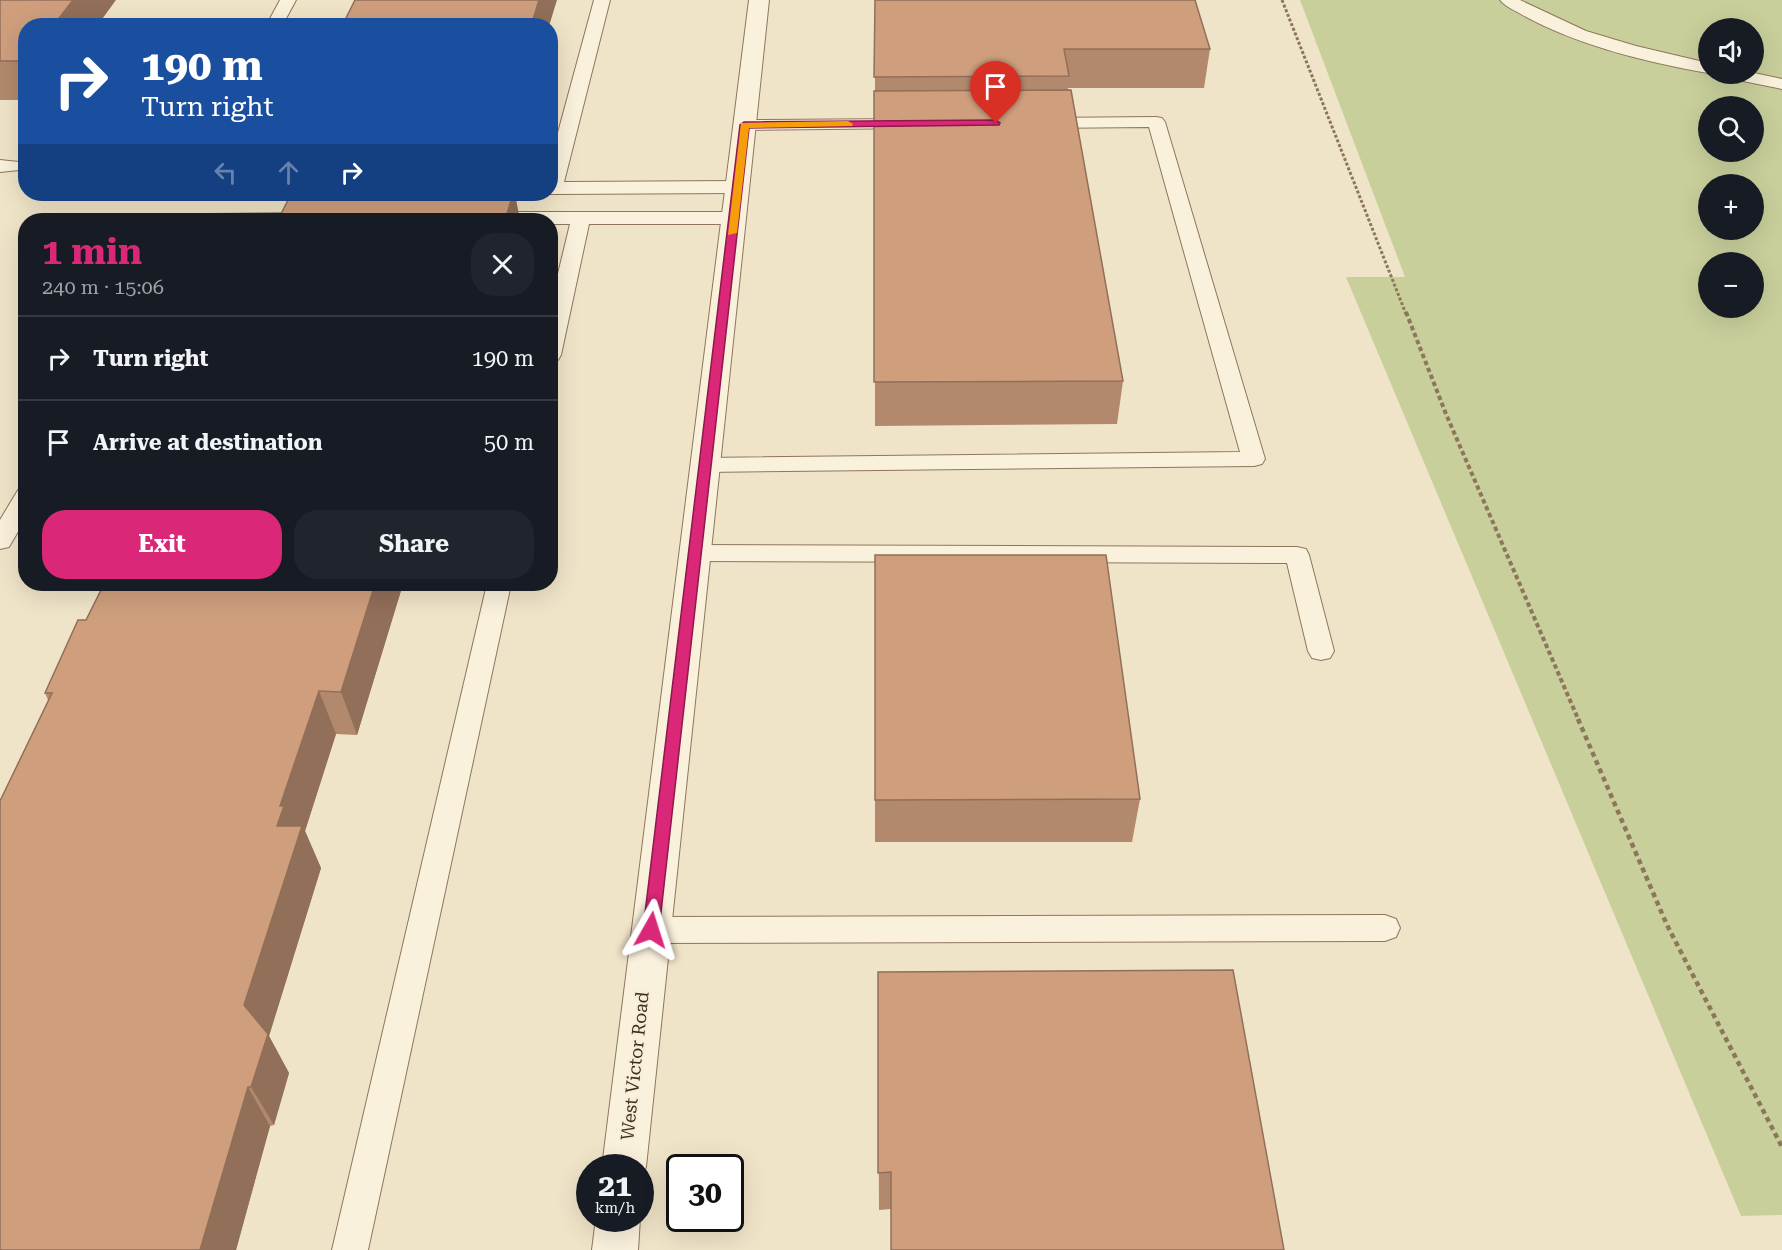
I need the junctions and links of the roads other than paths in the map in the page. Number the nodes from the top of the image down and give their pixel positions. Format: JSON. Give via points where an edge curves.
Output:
{"nodes":[{"id":1,"x":288,"y":0,"type":"edge"},
{"id":2,"x":602,"y":0,"type":"edge"},
{"id":3,"x":759,"y":0,"type":"edge"},
{"id":4,"x":1508,"y":0,"type":"edge"},
{"id":5,"x":278,"y":18,"type":"edge"},
{"id":6,"x":1698,"y":66,"type":"edge"},
{"id":7,"x":1764,"y":80,"type":"edge"},
{"id":8,"x":1782,"y":84,"type":"edge"},
{"id":9,"x":1026,"y":123,"type":"edge"},
{"id":10,"x":932,"y":124,"type":"edge"},
{"id":11,"x":744,"y":125,"type":"junction"},
{"id":12,"x":558,"y":165,"type":"edge"},
{"id":13,"x":558,"y":188,"type":"edge"},
{"id":14,"x":735,"y":202,"type":"junction"},
{"id":15,"x":558,"y":218,"type":"edge"},
{"id":16,"x":581,"y":218,"type":"junction"},
{"id":17,"x":558,"y":320,"type":"edge"},
{"id":18,"x":704,"y":465,"type":"junction"},
{"id":19,"x":18,"y":510,"type":"edge"},
{"id":20,"x":0,"y":541,"type":"edge"},
{"id":21,"x":694,"y":554,"type":"junction"},
{"id":22,"x":497,"y":591,"type":"edge"},
{"id":23,"x":1321,"y":651,"type":"dead end"},
{"id":24,"x":1385,"y":928,"type":"dead end"},
{"id":25,"x":651,"y":930,"type":"junction"},
{"id":26,"x":625,"y":1154,"type":"edge"},
{"id":27,"x":617,"y":1232,"type":"edge"},
{"id":28,"x":350,"y":1250,"type":"edge"},
{"id":29,"x":615,"y":1250,"type":"edge"}],
"edges":[{"from":1,"to":5,"type":"lane"},
{"from":2,"to":12,"type":"lane"},
{"from":3,"to":11,"type":"street","name":"West Victor Road"},
{"from":4,"to":6,"type":"lane","via":[[1558,28],[1610,46]]},
{"from":7,"to":8,"type":"lane"},
{"from":9,"to":18,"type":"lane","via":[[1156,122],[1254,459]]},
{"from":10,"to":11,"type":"lane"},
{"from":11,"to":14,"type":"street","name":"West Victor Road"},
{"from":13,"to":14,"type":"lane"},
{"from":14,"to":16,"type":"lane"},
{"from":14,"to":18,"type":"street","name":"West Victor Road"},
{"from":15,"to":16,"type":"lane"},
{"from":16,"to":17,"type":"lane"},
{"from":18,"to":21,"type":"street","name":"West Victor Road"},
{"from":19,"to":20,"type":"lane"},
{"from":21,"to":23,"type":"lane","via":[[1297,555]]},
{"from":21,"to":25,"type":"street","name":"West Victor Road"},
{"from":22,"to":28,"type":"lane"},
{"from":24,"to":25,"type":"lane"},
{"from":25,"to":26,"type":"street","name":"West Victor Road"},
{"from":27,"to":29,"type":"street"}]}
